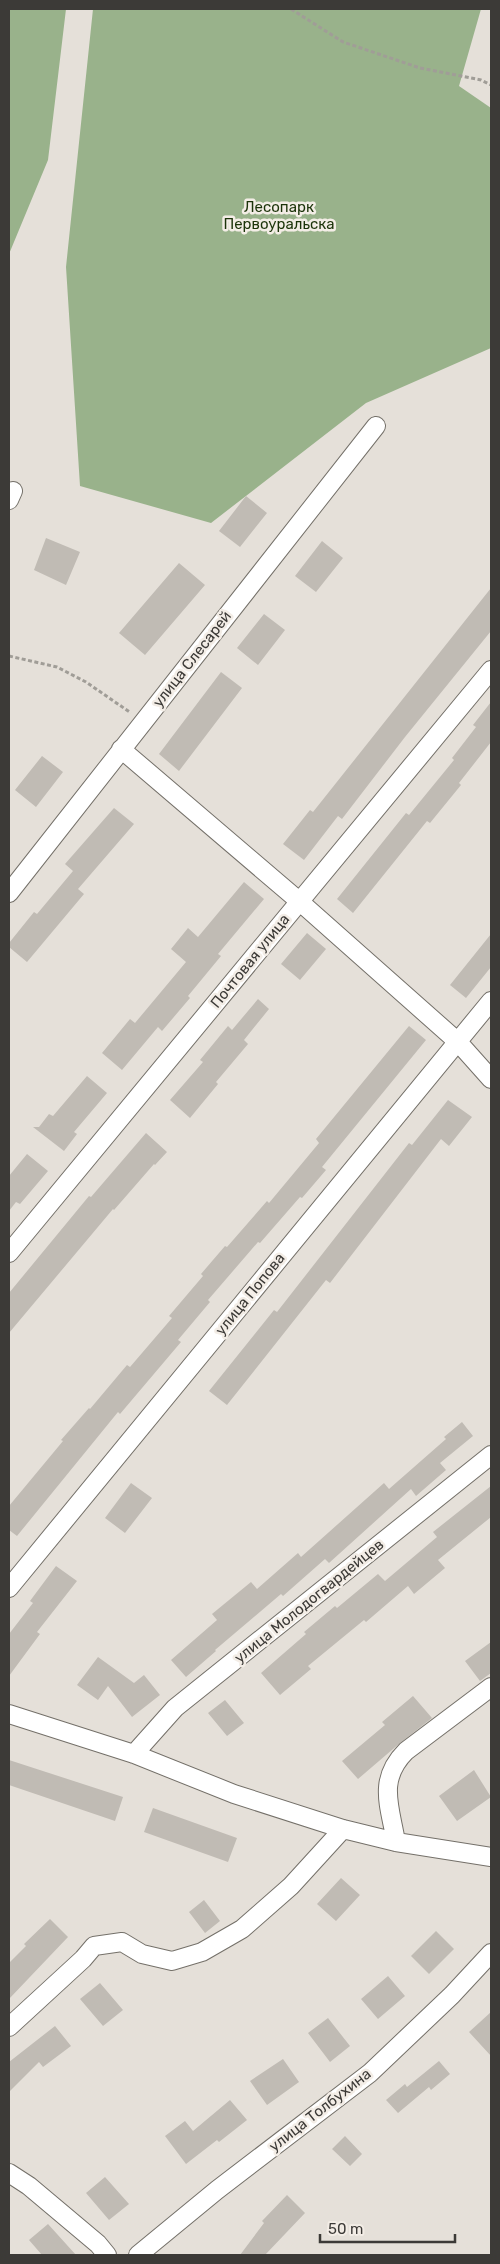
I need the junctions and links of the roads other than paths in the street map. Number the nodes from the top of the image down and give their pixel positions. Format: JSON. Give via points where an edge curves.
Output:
{"nodes":[{"id":1,"x":376,"y":426,"type":"dead end"},
{"id":2,"x":491,"y":670,"type":"edge"},
{"id":3,"x":121,"y":749,"type":"junction"},
{"id":4,"x":9,"y":893,"type":"edge"},
{"id":5,"x":299,"y":901,"type":"junction"},
{"id":6,"x":491,"y":1002,"type":"edge"},
{"id":7,"x":458,"y":1042,"type":"junction"},
{"id":8,"x":491,"y":1078,"type":"edge"},
{"id":9,"x":9,"y":1253,"type":"edge"},
{"id":10,"x":491,"y":1456,"type":"edge"},
{"id":11,"x":9,"y":1588,"type":"edge"},
{"id":12,"x":491,"y":1687,"type":"edge"},
{"id":13,"x":9,"y":1714,"type":"edge"},
{"id":14,"x":134,"y":1754,"type":"junction"},
{"id":15,"x":343,"y":1829,"type":"junction"},
{"id":16,"x":396,"y":1842,"type":"junction"},
{"id":17,"x":491,"y":1856,"type":"edge"},
{"id":18,"x":491,"y":1953,"type":"edge"},
{"id":19,"x":9,"y":2027,"type":"edge"},
{"id":20,"x":9,"y":2173,"type":"edge"},
{"id":21,"x":107,"y":2255,"type":"edge"},
{"id":22,"x":138,"y":2255,"type":"edge"}],
"edges":[{"from":1,"to":3,"type":"street","name":"улица Слесарей"},
{"from":2,"to":5,"type":"street","name":"Почтовая улица"},
{"from":3,"to":4,"type":"street","name":"улица Слесарей"},
{"from":3,"to":5,"type":"street"},
{"from":5,"to":7,"type":"street"},
{"from":5,"to":9,"type":"street","name":"Почтовая улица"},
{"from":6,"to":7,"type":"street","name":"улица Попова"},
{"from":7,"to":8,"type":"street"},
{"from":7,"to":11,"type":"street","name":"улица Попова"},
{"from":10,"to":14,"type":"street","name":"улица Молодогвардейцев","via":[[175,1708]]},
{"from":12,"to":16,"type":"street","via":[[395,1762],[386,1786]]},
{"from":13,"to":14,"type":"street"},
{"from":14,"to":15,"type":"street","via":[[234,1794]]},
{"from":15,"to":16,"type":"street"},
{"from":15,"to":19,"type":"street","via":[[291,1886],[242,1929],[202,1952],[172,1961],[142,1954],[122,1942],[94,1946]]},
{"from":16,"to":17,"type":"street"},
{"from":18,"to":22,"type":"street","name":"улица Толбухина","via":[[370,2073]]},
{"from":20,"to":21,"type":"street","via":[[29,2186]]}]}
